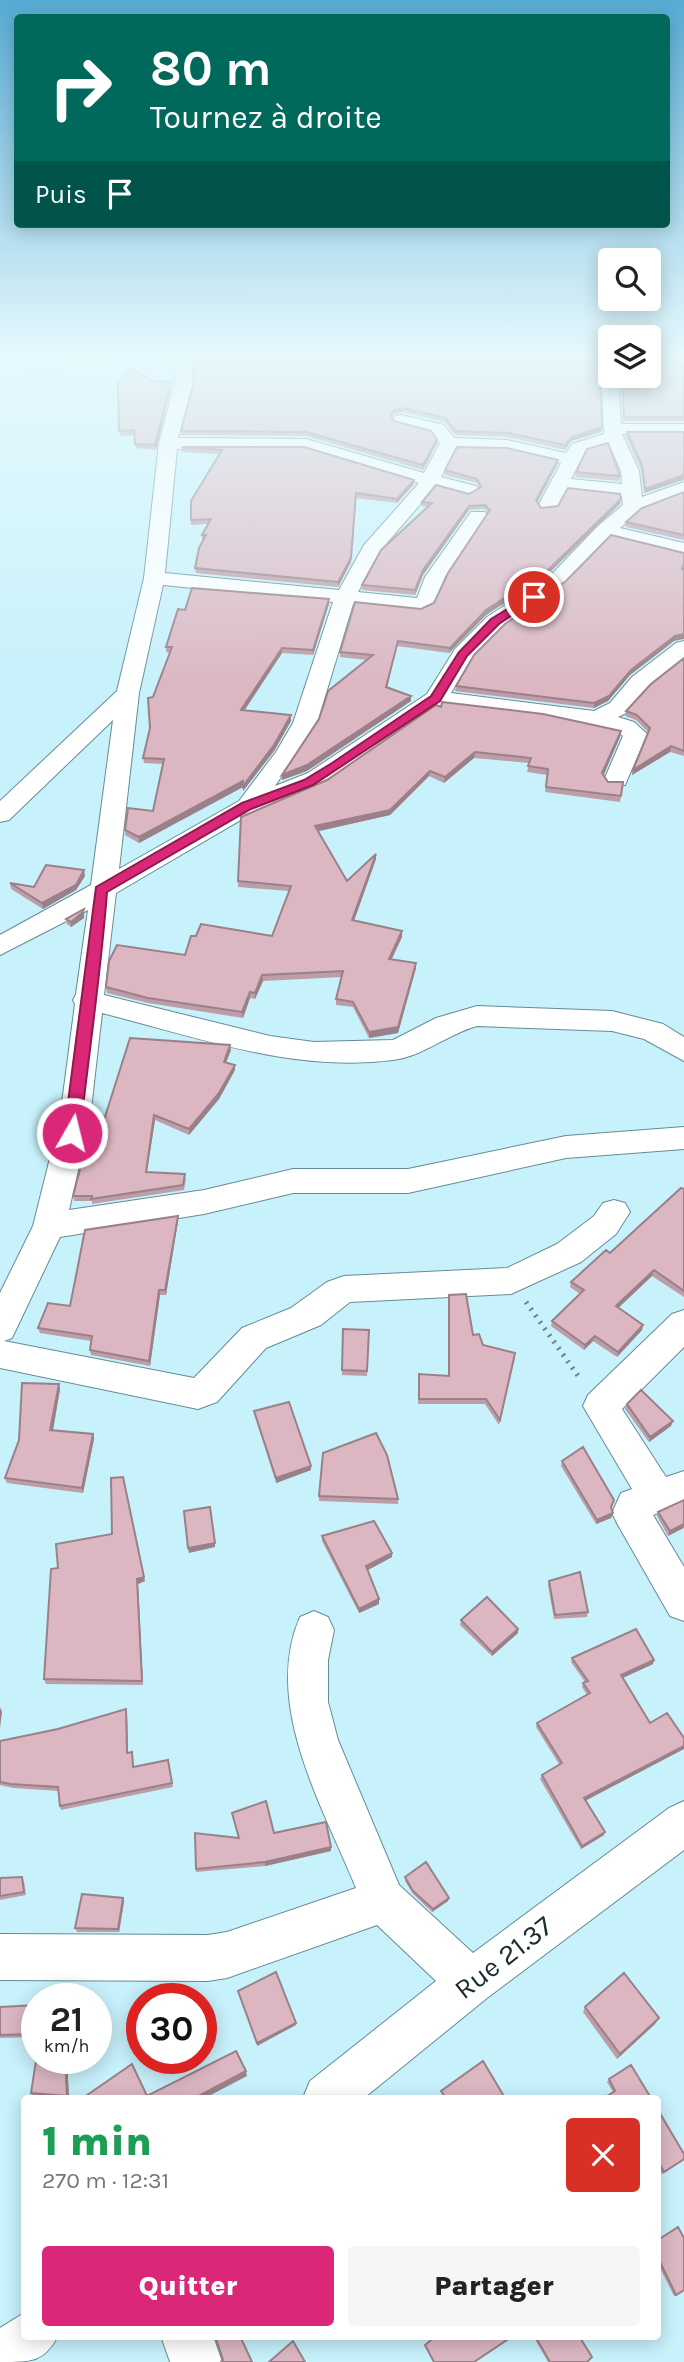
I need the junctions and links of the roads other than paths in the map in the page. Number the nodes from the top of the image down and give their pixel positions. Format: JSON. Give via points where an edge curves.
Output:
{"nodes":[{"id":1,"x":166,"y":464,"type":"edge"},
{"id":2,"x":369,"y":464,"type":"edge"},
{"id":3,"x":438,"y":464,"type":"edge"},
{"id":4,"x":570,"y":464,"type":"edge"},
{"id":5,"x":628,"y":464,"type":"edge"},
{"id":6,"x":430,"y":479,"type":"junction"},
{"id":7,"x":561,"y":484,"type":"junction"},
{"id":8,"x":684,"y":488,"type":"edge"},
{"id":9,"x":469,"y":490,"type":"edge"},
{"id":10,"x":633,"y":499,"type":"junction"},
{"id":11,"x":548,"y":506,"type":"edge"},
{"id":12,"x":478,"y":516,"type":"edge"},
{"id":13,"x":605,"y":530,"type":"junction"},
{"id":14,"x":684,"y":550,"type":"edge"},
{"id":15,"x":154,"y":578,"type":"junction"},
{"id":16,"x":345,"y":598,"type":"junction"},
{"id":17,"x":684,"y":648,"type":"edge"},
{"id":18,"x":128,"y":692,"type":"junction"},
{"id":19,"x":436,"y":698,"type":"junction"},
{"id":20,"x":601,"y":717,"type":"junction"},
{"id":21,"x":616,"y":779,"type":"edge"},
{"id":22,"x":247,"y":806,"type":"junction"},
{"id":23,"x":0,"y":815,"type":"edge"},
{"id":24,"x":101,"y":890,"type":"junction"},
{"id":25,"x":0,"y":946,"type":"edge"},
{"id":26,"x":88,"y":1000,"type":"junction"},
{"id":27,"x":684,"y":1051,"type":"edge"},
{"id":28,"x":684,"y":1138,"type":"edge"},
{"id":29,"x":614,"y":1212,"type":"dead end"},
{"id":30,"x":49,"y":1226,"type":"junction"},
{"id":31,"x":684,"y":1324,"type":"edge"},
{"id":32,"x":0,"y":1328,"type":"edge"},
{"id":33,"x":0,"y":1354,"type":"edge"},
{"id":34,"x":671,"y":1491,"type":"edge"},
{"id":35,"x":684,"y":1603,"type":"edge"},
{"id":36,"x":314,"y":1630,"type":"dead end"},
{"id":37,"x":684,"y":1823,"type":"edge"},
{"id":38,"x":383,"y":1901,"type":"junction"},
{"id":39,"x":0,"y":1957,"type":"edge"},
{"id":40,"x":471,"y":1982,"type":"junction"},
{"id":41,"x":331,"y":2095,"type":"edge"},
{"id":42,"x":27,"y":2340,"type":"edge"},
{"id":43,"x":188,"y":2340,"type":"edge"},
{"id":44,"x":0,"y":2361,"type":"edge"},
{"id":45,"x":196,"y":2362,"type":"edge"}],
"edges":[{"from":1,"to":15,"type":"street"},
{"from":2,"to":6,"type":"street"},
{"from":3,"to":6,"type":"street"},
{"from":4,"to":7,"type":"street"},
{"from":5,"to":10,"type":"street"},
{"from":6,"to":9,"type":"street"},
{"from":6,"to":16,"type":"street","via":[[371,549]]},
{"from":7,"to":10,"type":"street"},
{"from":7,"to":11,"type":"street"},
{"from":8,"to":10,"type":"street"},
{"from":10,"to":13,"type":"street"},
{"from":12,"to":16,"type":"street","via":[[435,577],[424,604]]},
{"from":13,"to":14,"type":"street"},
{"from":13,"to":19,"type":"street","via":[[557,580],[495,621],[463,654]]},
{"from":15,"to":16,"type":"street"},
{"from":15,"to":18,"type":"street"},
{"from":16,"to":22,"type":"street","via":[[305,723],[288,754]]},
{"from":17,"to":20,"type":"street","via":[[640,682],[618,708]]},
{"from":18,"to":23,"type":"street"},
{"from":18,"to":24,"type":"street"},
{"from":19,"to":20,"type":"street"},
{"from":19,"to":22,"type":"street","via":[[317,778]]},
{"from":20,"to":21,"type":"street","via":[[629,726],[635,734]]},
{"from":22,"to":24,"type":"street"},
{"from":24,"to":25,"type":"street"},
{"from":24,"to":26,"type":"street"},
{"from":26,"to":27,"type":"street","via":[[270,1046],[314,1052],[394,1050],[477,1016],[612,1021],[653,1031]]},
{"from":26,"to":30,"type":"street","via":[[75,1118]]},
{"from":28,"to":30,"type":"street","via":[[566,1147],[408,1181],[293,1181],[204,1202]]},
{"from":29,"to":33,"type":"street","via":[[605,1225],[569,1253],[511,1281],[344,1289],[312,1314],[248,1341],[198,1394]]},
{"from":30,"to":32,"type":"street"},
{"from":31,"to":34,"type":"street","via":[[601,1406]]},
{"from":34,"to":35,"type":"street","via":[[634,1505],[631,1513]]},
{"from":36,"to":38,"type":"street","via":[[308,1702],[317,1740]]},
{"from":37,"to":40,"type":"street","name":"Rue 21.37"},
{"from":38,"to":39,"type":"street","via":[[208,1958]]},
{"from":38,"to":40,"type":"street"},
{"from":40,"to":41,"type":"street","name":"Rue 21.37"},
{"from":42,"to":44,"type":"street"},
{"from":43,"to":45,"type":"street"}]}
